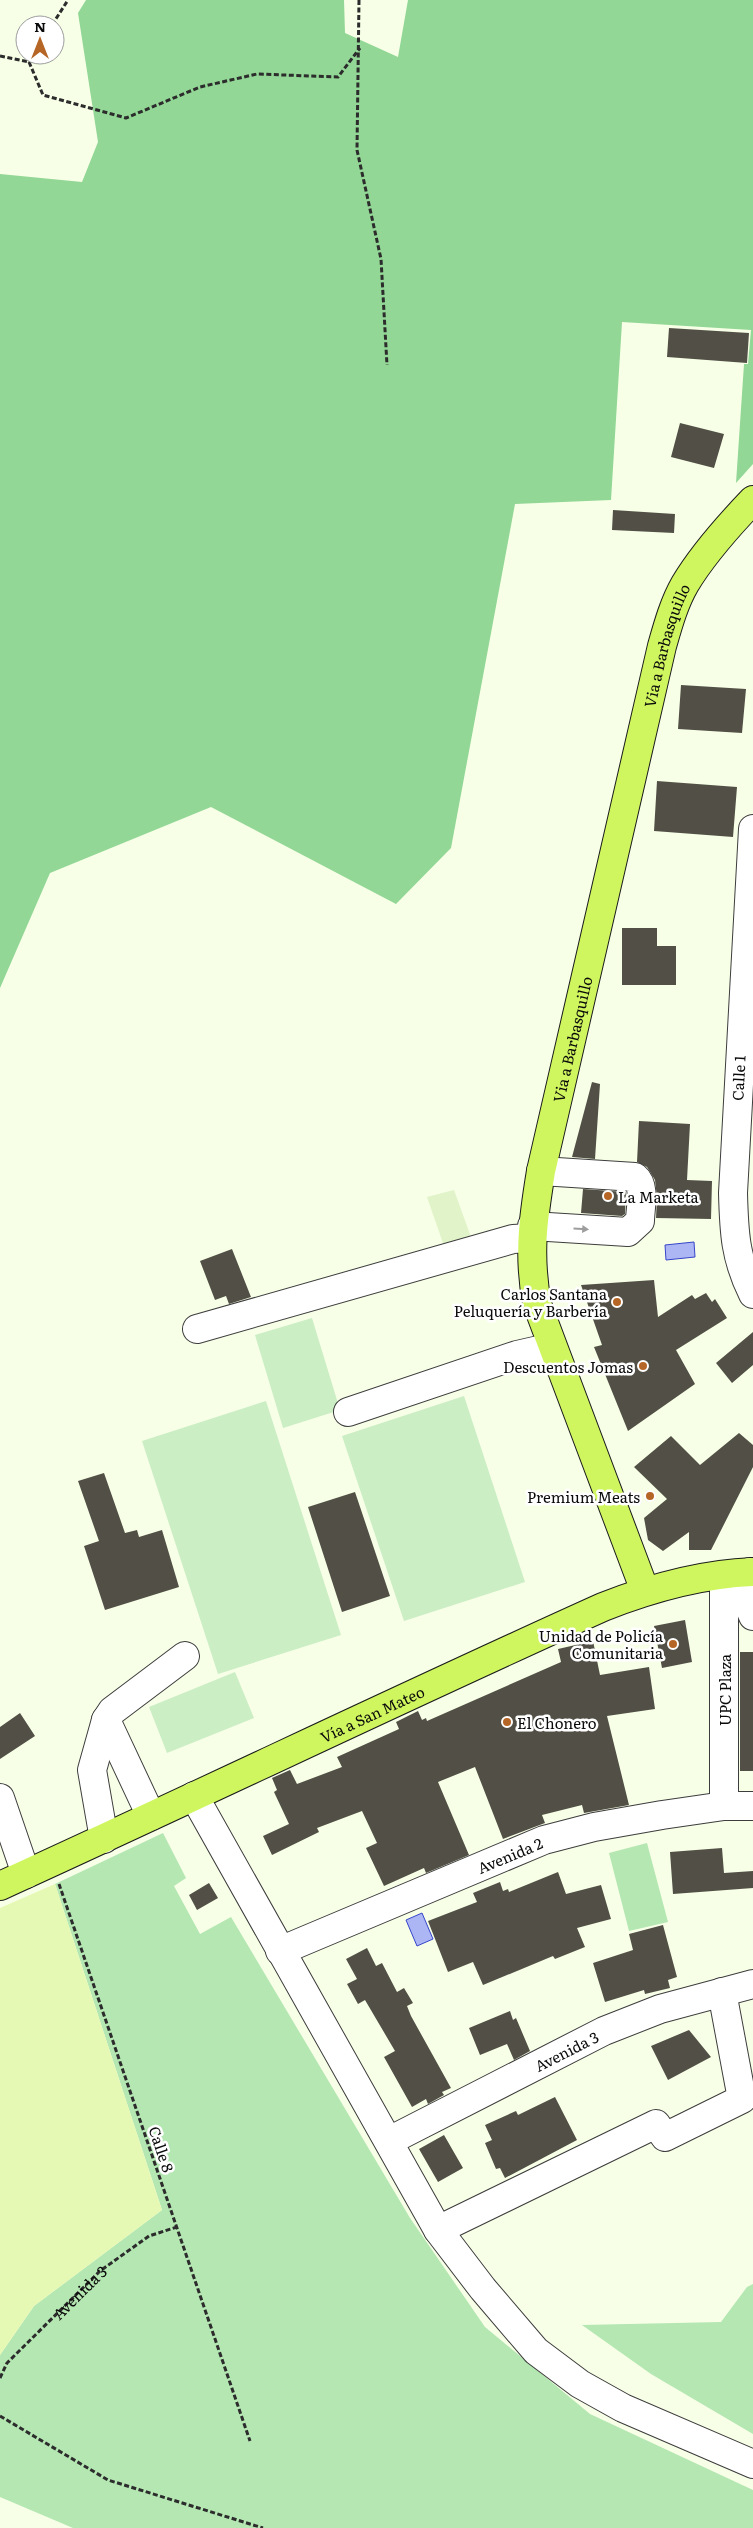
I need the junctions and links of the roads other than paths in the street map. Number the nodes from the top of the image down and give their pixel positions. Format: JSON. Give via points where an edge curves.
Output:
{"nodes":[{"id":1,"x":748,"y":510,"type":"edge"},
{"id":2,"x":753,"y":829,"type":"edge"},
{"id":3,"x":747,"y":1027,"type":"edge"},
{"id":4,"x":541,"y":1171,"type":"junction"},
{"id":5,"x":743,"y":1193,"type":"edge"},
{"id":6,"x":531,"y":1232,"type":"junction"},
{"id":7,"x":753,"y":1294,"type":"edge"},
{"id":8,"x":198,"y":1329,"type":"dead end"},
{"id":9,"x":552,"y":1347,"type":"junction"},
{"id":10,"x":348,"y":1412,"type":"dead end"},
{"id":11,"x":752,"y":1572,"type":"edge"},
{"id":12,"x":724,"y":1575,"type":"junction"},
{"id":13,"x":645,"y":1591,"type":"junction"},
{"id":14,"x":753,"y":1616,"type":"edge"},
{"id":15,"x":185,"y":1656,"type":"dead end"},
{"id":16,"x":106,"y":1720,"type":"junction"},
{"id":17,"x":194,"y":1796,"type":"junction"},
{"id":18,"x":0,"y":1798,"type":"edge"},
{"id":19,"x":724,"y":1806,"type":"junction"},
{"id":20,"x":753,"y":1806,"type":"edge"},
{"id":21,"x":151,"y":1816,"type":"junction"},
{"id":22,"x":104,"y":1839,"type":"junction"},
{"id":23,"x":26,"y":1874,"type":"junction"},
{"id":24,"x":0,"y":1886,"type":"edge"},
{"id":25,"x":280,"y":1952,"type":"junction"},
{"id":26,"x":753,"y":1984,"type":"edge"},
{"id":27,"x":722,"y":1992,"type":"junction"},
{"id":28,"x":389,"y":2141,"type":"junction"},
{"id":29,"x":438,"y":2230,"type":"junction"},
{"id":30,"x":753,"y":2464,"type":"edge"}],
"edges":[{"from":1,"to":4,"type":"main road","name":"Via a Barbasquillo","via":[[685,585],[662,646]]},
{"from":2,"to":3,"type":"street","name":"Calle 1"},
{"from":3,"to":5,"type":"street","name":"Calle 1"},
{"from":4,"to":6,"type":"main road","name":"Via a Barbasquillo"},
{"from":6,"to":4,"type":"street","one_way":true,"via":[[628,1232],[640,1221],[641,1187],[635,1177]]},
{"from":5,"to":7,"type":"street","name":"Calle 1","via":[[734,1238],[744,1277]]},
{"from":6,"to":8,"type":"street"},
{"from":6,"to":9,"type":"main road","name":"Via a Barbasquillo","via":[[537,1304]]},
{"from":9,"to":10,"type":"street","via":[[517,1355]]},
{"from":9,"to":13,"type":"main road","name":"Via a Barbasquillo"},
{"from":11,"to":12,"type":"main road","name":"Vía a San Mateo"},
{"from":11,"to":14,"type":"street","via":[[750,1609]]},
{"from":12,"to":13,"type":"main road","name":"Vía a San Mateo"},
{"from":12,"to":19,"type":"street","name":"UPC Plaza"},
{"from":13,"to":17,"type":"main road","name":"Vía a San Mateo","via":[[486,1659]]},
{"from":15,"to":16,"type":"street","via":[[112,1711]]},
{"from":16,"to":21,"type":"street"},
{"from":16,"to":22,"type":"street","via":[[92,1770]]},
{"from":17,"to":21,"type":"main road","name":"Vía a San Mateo"},
{"from":17,"to":25,"type":"street"},
{"from":18,"to":23,"type":"street"},
{"from":19,"to":20,"type":"street","name":"Avenida 2"},
{"from":19,"to":25,"type":"street","name":"Avenida 2","via":[[594,1827],[544,1840]]},
{"from":21,"to":22,"type":"main road","name":"Vía a San Mateo"},
{"from":22,"to":23,"type":"main road","name":"Vía a San Mateo"},
{"from":23,"to":24,"type":"main road","name":"Vía a San Mateo"},
{"from":25,"to":28,"type":"street"},
{"from":26,"to":27,"type":"street","name":"Avenida 3"},
{"from":27,"to":28,"type":"street","name":"Avenida 3","via":[[660,2009],[604,2031]]},
{"from":27,"to":29,"type":"street","via":[[742,2099],[665,2137],[656,2124]]},
{"from":28,"to":29,"type":"street"},
{"from":29,"to":30,"type":"street","via":[[536,2350],[580,2384],[623,2408]]}]}
